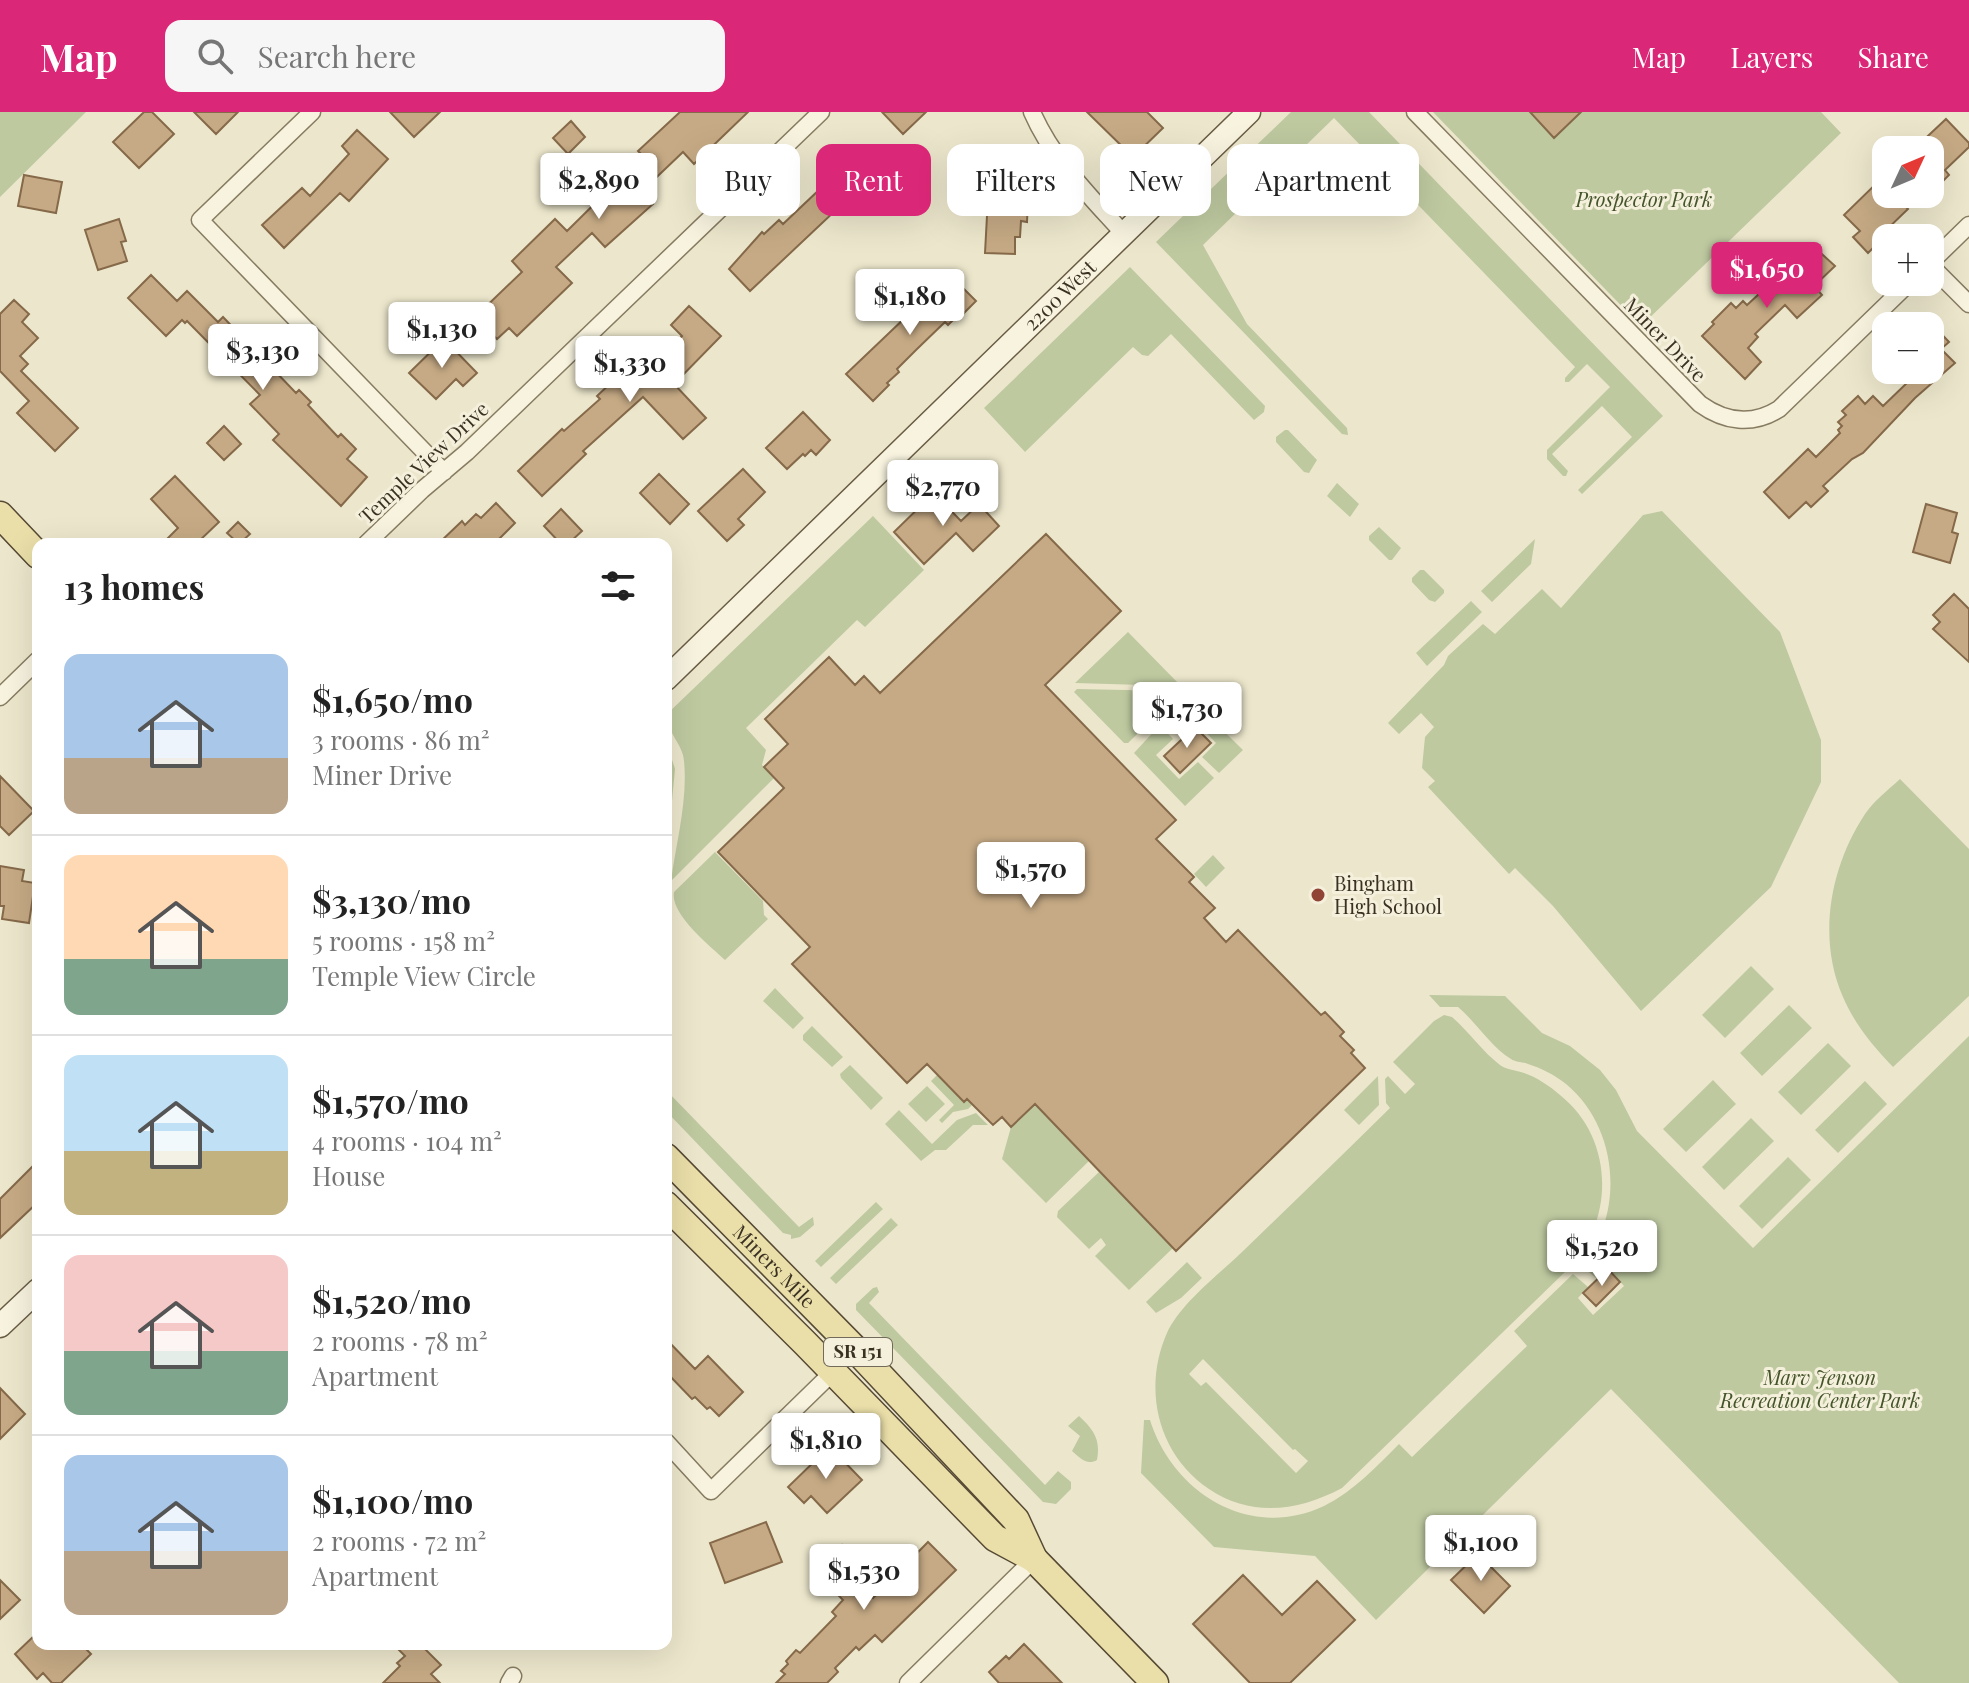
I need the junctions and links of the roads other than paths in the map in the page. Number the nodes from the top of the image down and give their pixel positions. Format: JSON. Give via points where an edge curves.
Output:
{"nodes":[{"id":1,"x":312,"y":112,"type":"edge"},
{"id":2,"x":821,"y":112,"type":"edge"},
{"id":3,"x":1032,"y":112,"type":"edge"},
{"id":4,"x":1249,"y":112,"type":"edge"},
{"id":5,"x":1415,"y":112,"type":"edge"},
{"id":6,"x":1969,"y":225,"type":"edge"},
{"id":7,"x":1124,"y":234,"type":"junction"},
{"id":8,"x":1944,"y":250,"type":"edge"},
{"id":9,"x":1944,"y":278,"type":"edge"},
{"id":10,"x":1896,"y":296,"type":"edge"},
{"id":11,"x":1969,"y":304,"type":"edge"},
{"id":12,"x":444,"y":472,"type":"junction"},
{"id":13,"x":0,"y":515,"type":"edge"},
{"id":14,"x":372,"y":538,"type":"edge"},
{"id":15,"x":32,"y":549,"type":"edge"},
{"id":16,"x":32,"y":666,"type":"edge"},
{"id":17,"x":672,"y":673,"type":"edge"},
{"id":18,"x":0,"y":697,"type":"edge"},
{"id":19,"x":672,"y":1163,"type":"edge"},
{"id":20,"x":672,"y":1211,"type":"edge"},
{"id":21,"x":32,"y":1296,"type":"edge"},
{"id":22,"x":0,"y":1326,"type":"edge"},
{"id":23,"x":833,"y":1372,"type":"junction"},
{"id":24,"x":672,"y":1449,"type":"edge"},
{"id":25,"x":1034,"y":1559,"type":"junction"},
{"id":26,"x":908,"y":1683,"type":"edge"},
{"id":27,"x":1155,"y":1683,"type":"edge"}],
"edges":[{"from":1,"to":12,"type":"street","via":[[200,220]]},
{"from":2,"to":12,"type":"street","name":"Temple View Drive"},
{"from":3,"to":7,"type":"street","via":[[1057,158]]},
{"from":4,"to":7,"type":"street","name":"2200 West"},
{"from":5,"to":10,"type":"street","name":"Miner Drive","via":[[1700,404],[1724,418],[1753,420],[1779,409]]},
{"from":6,"to":8,"type":"street"},
{"from":7,"to":17,"type":"street","name":"2200 West"},
{"from":9,"to":11,"type":"street"},
{"from":12,"to":14,"type":"street","name":"Temple View Drive"},
{"from":13,"to":15,"type":"main road"},
{"from":16,"to":18,"type":"street"},
{"from":19,"to":25,"type":"main road","name":"Miners Mile","number":"SR 151","via":[[1016,1520]]},
{"from":20,"to":23,"type":"main road","name":"Miners Mile","number":"SR 151"},
{"from":21,"to":22,"type":"street"},
{"from":23,"to":24,"type":"street","via":[[711,1491]]},
{"from":23,"to":25,"type":"main road","name":"Miners Mile","number":"SR 151","via":[[995,1538]]},
{"from":25,"to":26,"type":"street"},
{"from":25,"to":27,"type":"main road","name":"Miners Mile","number":"SR 151"}]}
